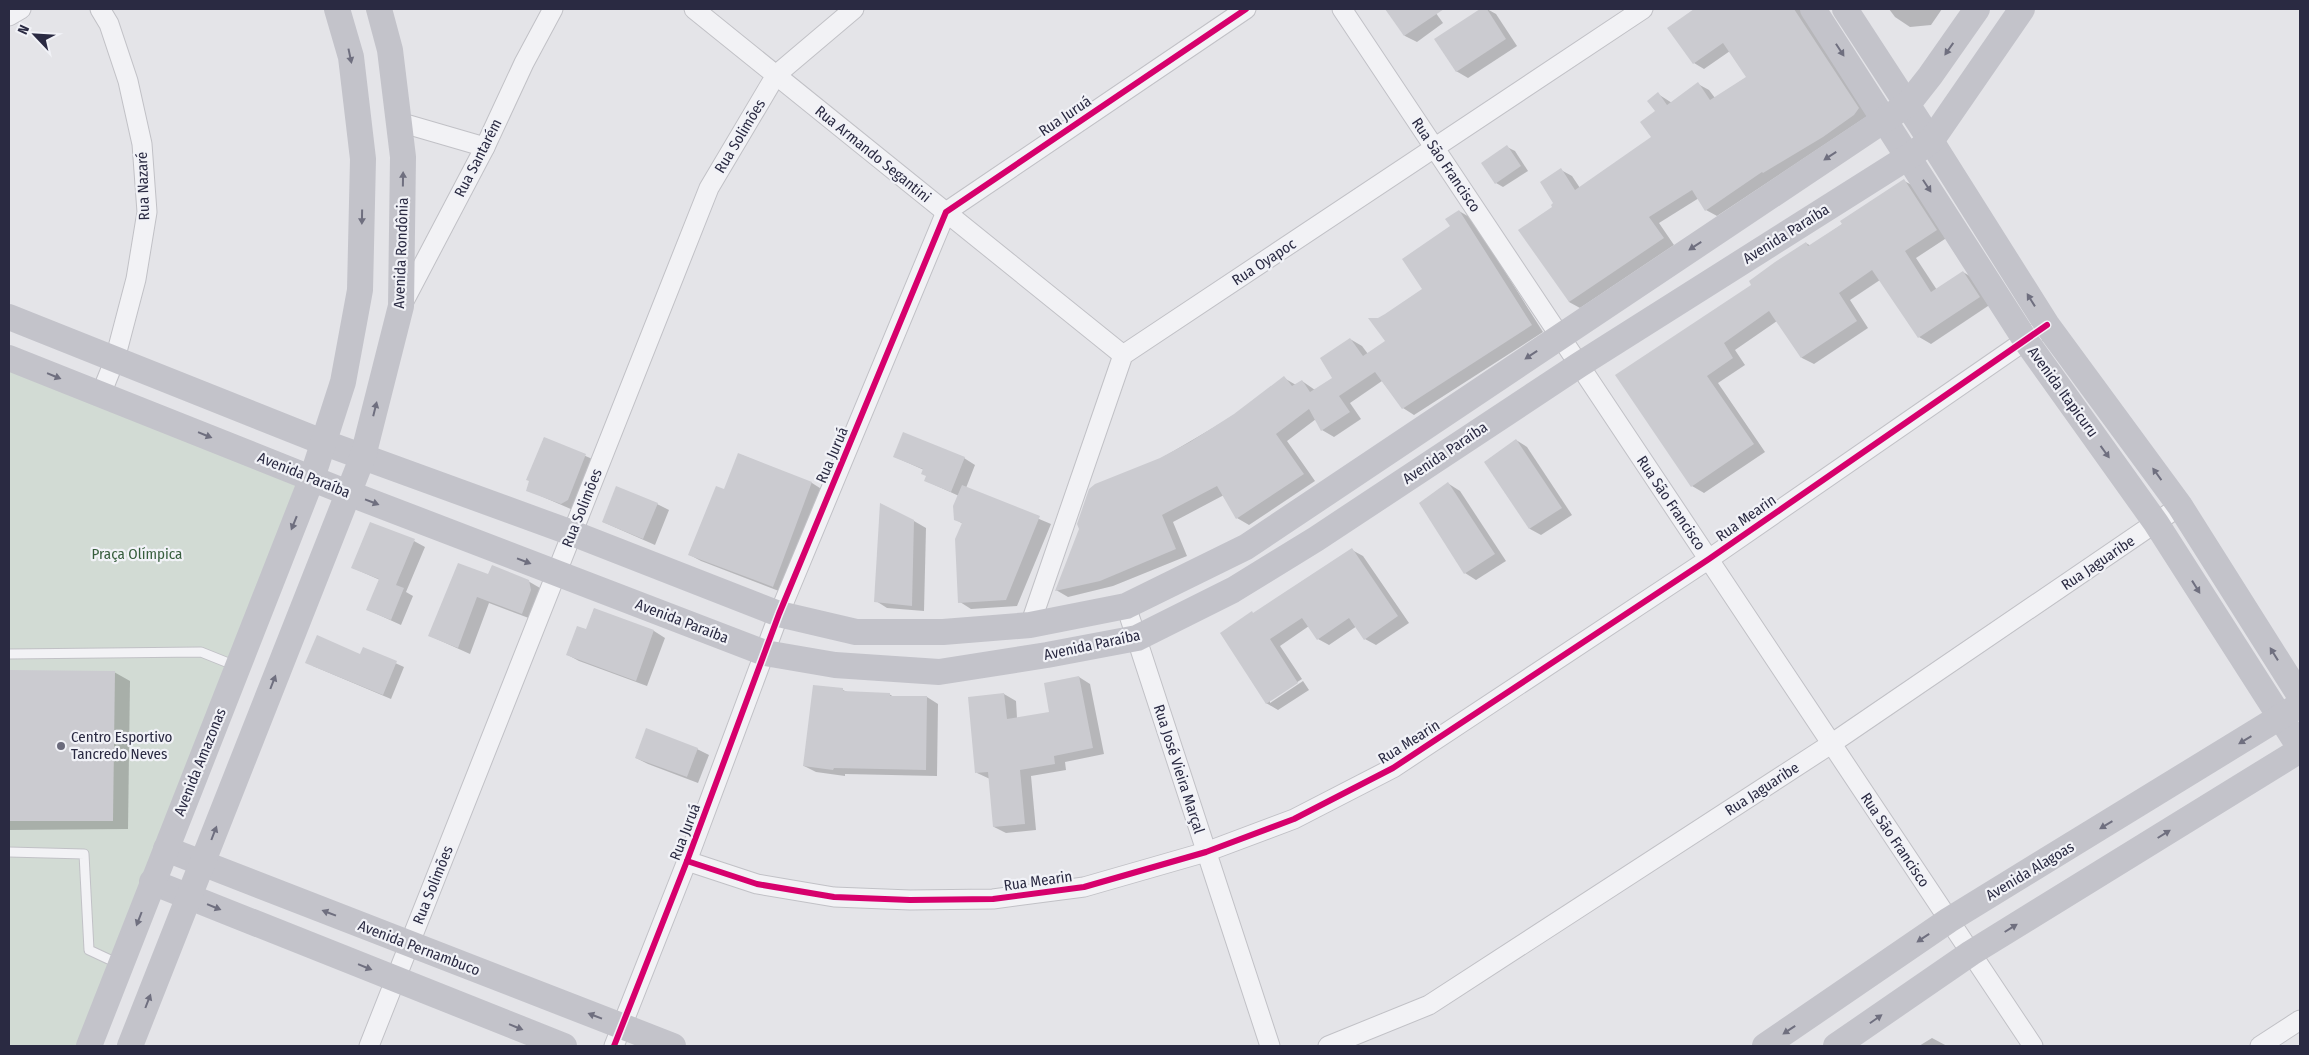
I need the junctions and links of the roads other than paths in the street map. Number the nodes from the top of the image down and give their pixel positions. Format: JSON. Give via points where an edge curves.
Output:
{"nodes":[{"id":1,"x":21,"y":9,"type":"edge"},
{"id":2,"x":100,"y":9,"type":"edge"},
{"id":3,"x":337,"y":9,"type":"edge"},
{"id":4,"x":378,"y":9,"type":"edge"},
{"id":5,"x":553,"y":9,"type":"edge"},
{"id":6,"x":694,"y":9,"type":"edge"},
{"id":7,"x":854,"y":9,"type":"edge"},
{"id":8,"x":1246,"y":9,"type":"edge"},
{"id":9,"x":1342,"y":9,"type":"edge"},
{"id":10,"x":1642,"y":9,"type":"edge"},
{"id":11,"x":1813,"y":9,"type":"edge"},
{"id":12,"x":1845,"y":9,"type":"edge"},
{"id":13,"x":1977,"y":9,"type":"edge"},
{"id":14,"x":2022,"y":9,"type":"edge"},
{"id":15,"x":9,"y":16,"type":"edge"},
{"id":16,"x":776,"y":75,"type":"junction"},
{"id":17,"x":1908,"y":104,"type":"junction"},
{"id":18,"x":1886,"y":120,"type":"junction"},
{"id":19,"x":399,"y":122,"type":"junction"},
{"id":20,"x":1931,"y":141,"type":"junction"},
{"id":21,"x":485,"y":147,"type":"junction"},
{"id":22,"x":1435,"y":149,"type":"junction"},
{"id":23,"x":1908,"y":157,"type":"junction"},
{"id":24,"x":946,"y":212,"type":"junction"},
{"id":25,"x":401,"y":306,"type":"junction"},
{"id":26,"x":9,"y":316,"type":"edge"},
{"id":27,"x":2047,"y":325,"type":"junction"},
{"id":28,"x":1560,"y":336,"type":"junction"},
{"id":29,"x":2026,"y":341,"type":"junction"},
{"id":30,"x":1123,"y":355,"type":"junction"},
{"id":31,"x":9,"y":358,"type":"edge"},
{"id":32,"x":115,"y":359,"type":"junction"},
{"id":33,"x":1579,"y":365,"type":"junction"},
{"id":34,"x":101,"y":394,"type":"junction"},
{"id":35,"x":325,"y":443,"type":"junction"},
{"id":36,"x":363,"y":456,"type":"junction"},
{"id":37,"x":312,"y":478,"type":"junction"},
{"id":38,"x":348,"y":493,"type":"junction"},
{"id":39,"x":1325,"y":494,"type":"junction"},
{"id":40,"x":2180,"y":506,"type":"junction"},
{"id":41,"x":1343,"y":521,"type":"junction"},
{"id":42,"x":2156,"y":523,"type":"junction"},
{"id":43,"x":572,"y":533,"type":"junction"},
{"id":44,"x":1708,"y":560,"type":"junction"},
{"id":45,"x":556,"y":573,"type":"junction"},
{"id":46,"x":1126,"y":606,"type":"junction"},
{"id":47,"x":779,"y":614,"type":"junction"},
{"id":48,"x":1030,"y":625,"type":"junction"},
{"id":49,"x":1137,"y":638,"type":"junction"},
{"id":50,"x":765,"y":653,"type":"junction"},
{"id":51,"x":9,"y":654,"type":"edge"},
{"id":52,"x":238,"y":667,"type":"junction"},
{"id":53,"x":2300,"y":696,"type":"edge"},
{"id":54,"x":2290,"y":712,"type":"edge"},
{"id":55,"x":1832,"y":744,"type":"junction"},
{"id":56,"x":2300,"y":749,"type":"edge"},
{"id":57,"x":166,"y":849,"type":"junction"},
{"id":58,"x":9,"y":852,"type":"edge"},
{"id":59,"x":1206,"y":852,"type":"junction"},
{"id":60,"x":687,"y":861,"type":"junction"},
{"id":61,"x":202,"y":864,"type":"junction"},
{"id":62,"x":152,"y":882,"type":"junction"},
{"id":63,"x":189,"y":897,"type":"junction"},
{"id":64,"x":1949,"y":920,"type":"junction"},
{"id":65,"x":410,"y":944,"type":"junction"},
{"id":66,"x":1971,"y":953,"type":"junction"},
{"id":67,"x":121,"y":966,"type":"junction"},
{"id":68,"x":396,"y":979,"type":"junction"},
{"id":69,"x":2300,"y":1020,"type":"edge"},
{"id":70,"x":618,"y":1036,"type":"edge"},
{"id":71,"x":89,"y":1046,"type":"edge"},
{"id":72,"x":130,"y":1046,"type":"edge"},
{"id":73,"x":370,"y":1046,"type":"edge"},
{"id":74,"x":564,"y":1046,"type":"edge"},
{"id":75,"x":673,"y":1046,"type":"edge"},
{"id":76,"x":1270,"y":1046,"type":"edge"},
{"id":77,"x":1328,"y":1046,"type":"edge"},
{"id":78,"x":1765,"y":1046,"type":"edge"},
{"id":79,"x":1836,"y":1046,"type":"edge"},
{"id":80,"x":2032,"y":1046,"type":"edge"},
{"id":81,"x":2260,"y":1046,"type":"edge"}],
"edges":[{"from":1,"to":15,"type":"street"},
{"from":2,"to":32,"type":"street","name":"Rua Nazaré","via":[[109,24],[128,81],[142,144],[147,212],[136,279]]},
{"from":3,"to":35,"type":"main road","one_way":true,"via":[[351,57],[363,159],[360,290],[343,382]]},
{"from":4,"to":19,"type":"main road","name":"Avenida Rondônia","via":[[390,50]]},
{"from":5,"to":21,"type":"street","name":"Rua Santarém"},
{"from":6,"to":16,"type":"street","name":"Rua Armando Segantini"},
{"from":7,"to":16,"type":"street","name":"Rua Solimões"},
{"from":8,"to":24,"type":"street","name":"Rua Juruá"},
{"from":9,"to":22,"type":"street","name":"Rua São Francisco"},
{"from":10,"to":22,"type":"street","name":"Rua Oyapoc"},
{"from":11,"to":18,"type":"main road","name":"Avenida Itapicuru","one_way":true},
{"from":12,"to":17,"type":"main road","name":"Avenida Itapicuru"},
{"from":13,"to":17,"type":"main road","name":"Avenida Paraíba","one_way":true},
{"from":14,"to":20,"type":"main road","name":"Avenida Paraíba"},
{"from":16,"to":24,"type":"street","name":"Rua Armando Segantini"},
{"from":16,"to":43,"type":"street","name":"Rua Solimões","via":[[709,188]]},
{"from":17,"to":18,"type":"main road","name":"Avenida Paraíba"},
{"from":17,"to":20,"type":"main road","name":"Avenida Itapicuru"},
{"from":18,"to":23,"type":"main road","name":"Avenida Itapicuru"},
{"from":18,"to":28,"type":"main road","name":"Avenida Paraíba","one_way":true},
{"from":19,"to":21,"type":"street"},
{"from":25,"to":19,"type":"main road","name":"Avenida Rondônia","one_way":true,"via":[[403,157]]},
{"from":20,"to":23,"type":"main road","name":"Avenida Paraíba"},
{"from":27,"to":20,"type":"main road","name":"Avenida Itapicuru","one_way":true},
{"from":21,"to":25,"type":"street","name":"Rua Santarém"},
{"from":22,"to":28,"type":"street","name":"Rua São Francisco"},
{"from":22,"to":30,"type":"street","name":"Rua Oyapoc"},
{"from":23,"to":29,"type":"main road","name":"Avenida Itapicuru","one_way":true},
{"from":23,"to":33,"type":"main road","name":"Avenida Paraíba"},
{"from":24,"to":30,"type":"street","name":"Rua Armando Segantini"},
{"from":24,"to":47,"type":"street","name":"Rua Juruá"},
{"from":36,"to":25,"type":"main road","name":"Avenida Rondônia","one_way":true},
{"from":26,"to":32,"type":"main road","name":"Avenida Paraíba"},
{"from":27,"to":29,"type":"street","name":"Rua Mearin"},
{"from":40,"to":27,"type":"main road","name":"Avenida Itapicuru","one_way":true},
{"from":28,"to":33,"type":"street","name":"Rua São Francisco"},
{"from":28,"to":39,"type":"main road","name":"Avenida Paraíba","one_way":true},
{"from":29,"to":42,"type":"main road","name":"Avenida Itapicuru","one_way":true},
{"from":29,"to":44,"type":"street","name":"Rua Mearin"},
{"from":30,"to":48,"type":"street"},
{"from":31,"to":34,"type":"main road","name":"Avenida Paraíba","one_way":true},
{"from":32,"to":34,"type":"street","name":"Rua Nazaré"},
{"from":32,"to":35,"type":"main road","name":"Avenida Paraíba"},
{"from":33,"to":41,"type":"main road","name":"Avenida Paraíba"},
{"from":33,"to":44,"type":"street","name":"Rua São Francisco"},
{"from":34,"to":37,"type":"main road","name":"Avenida Paraíba","one_way":true},
{"from":35,"to":36,"type":"main road","name":"Avenida Paraíba"},
{"from":35,"to":37,"type":"main road"},
{"from":36,"to":38,"type":"main road","name":"Avenida Rondônia"},
{"from":36,"to":43,"type":"main road","name":"Avenida Paraíba"},
{"from":37,"to":38,"type":"main road","name":"Avenida Paraíba"},
{"from":37,"to":52,"type":"main road","name":"Avenida Amazonas","one_way":true},
{"from":38,"to":45,"type":"main road","name":"Avenida Paraíba","one_way":true},
{"from":61,"to":38,"type":"main road","one_way":true},
{"from":39,"to":41,"type":"main road"},
{"from":39,"to":46,"type":"main road","name":"Avenida Paraíba","via":[[1246,547]]},
{"from":40,"to":42,"type":"street","name":"Rua Jaguaribe"},
{"from":53,"to":40,"type":"main road","name":"Avenida Itapicuru","one_way":true},
{"from":41,"to":49,"type":"main road","name":"Avenida Paraíba","via":[[1233,590]]},
{"from":42,"to":54,"type":"main road","name":"Avenida Itapicuru","one_way":true},
{"from":42,"to":55,"type":"street","name":"Rua Jaguaribe"},
{"from":43,"to":45,"type":"street","name":"Rua Solimões"},
{"from":43,"to":47,"type":"main road","name":"Avenida Paraíba"},
{"from":44,"to":55,"type":"street","name":"Rua São Francisco"},
{"from":44,"to":59,"type":"street","name":"Rua Mearin","via":[[1393,768],[1294,819]]},
{"from":45,"to":50,"type":"main road","name":"Avenida Paraíba"},
{"from":45,"to":65,"type":"street","name":"Rua Solimões"},
{"from":46,"to":48,"type":"main road","name":"Avenida Paraíba"},
{"from":46,"to":49,"type":"street","name":"Rua José Vieira Marçal"},
{"from":47,"to":48,"type":"main road","name":"Avenida Paraíba","via":[[856,632],[943,632]]},
{"from":47,"to":50,"type":"street","name":"Rua Juruá"},
{"from":49,"to":50,"type":"main road","name":"Avenida Paraíba","via":[[939,672],[836,665]]},
{"from":49,"to":59,"type":"street","name":"Rua José Vieira Marçal"},
{"from":50,"to":60,"type":"street","name":"Rua Juruá"},
{"from":51,"to":52,"type":"lane","via":[[201,652]]},
{"from":52,"to":57,"type":"main road","name":"Avenida Amazonas"},
{"from":54,"to":56,"type":"main road","name":"Avenida Itapicuru"},
{"from":54,"to":64,"type":"main road","name":"Avenida Alagoas","one_way":true},
{"from":55,"to":64,"type":"street","name":"Rua São Francisco"},
{"from":55,"to":77,"type":"street","name":"Rua Jaguaribe","via":[[1429,1005]]},
{"from":66,"to":56,"type":"main road","one_way":true},
{"from":57,"to":61,"type":"main road","name":"Avenida Pernambuco"},
{"from":57,"to":62,"type":"main road","name":"Avenida Amazonas"},
{"from":58,"to":67,"type":"lane","via":[[84,854],[89,950]]},
{"from":59,"to":60,"type":"street","name":"Rua Mearin","via":[[1084,887],[993,900],[834,897],[757,884]]},
{"from":59,"to":76,"type":"street","name":"Rua José Vieira Marçal"},
{"from":60,"to":70,"type":"street","name":"Rua Juruá"},
{"from":61,"to":63,"type":"main road"},
{"from":65,"to":61,"type":"main road","name":"Avenida Pernambuco","one_way":true},
{"from":62,"to":63,"type":"main road"},
{"from":62,"to":67,"type":"main road","name":"Avenida Amazonas","one_way":true},
{"from":63,"to":68,"type":"main road","one_way":true},
{"from":72,"to":63,"type":"main road","one_way":true},
{"from":64,"to":66,"type":"street","name":"Rua São Francisco"},
{"from":64,"to":78,"type":"main road","name":"Avenida Alagoas","one_way":true},
{"from":65,"to":68,"type":"street","name":"Rua Solimões"},
{"from":70,"to":65,"type":"main road","name":"Avenida Pernambuco","one_way":true},
{"from":79,"to":66,"type":"main road","one_way":true},
{"from":66,"to":80,"type":"street","name":"Rua São Francisco"},
{"from":67,"to":71,"type":"main road","name":"Avenida Amazonas"},
{"from":68,"to":73,"type":"street","name":"Rua Solimões"},
{"from":68,"to":74,"type":"main road","one_way":true},
{"from":69,"to":81,"type":"street"},
{"from":70,"to":75,"type":"main road","name":"Avenida Pernambuco"}]}
